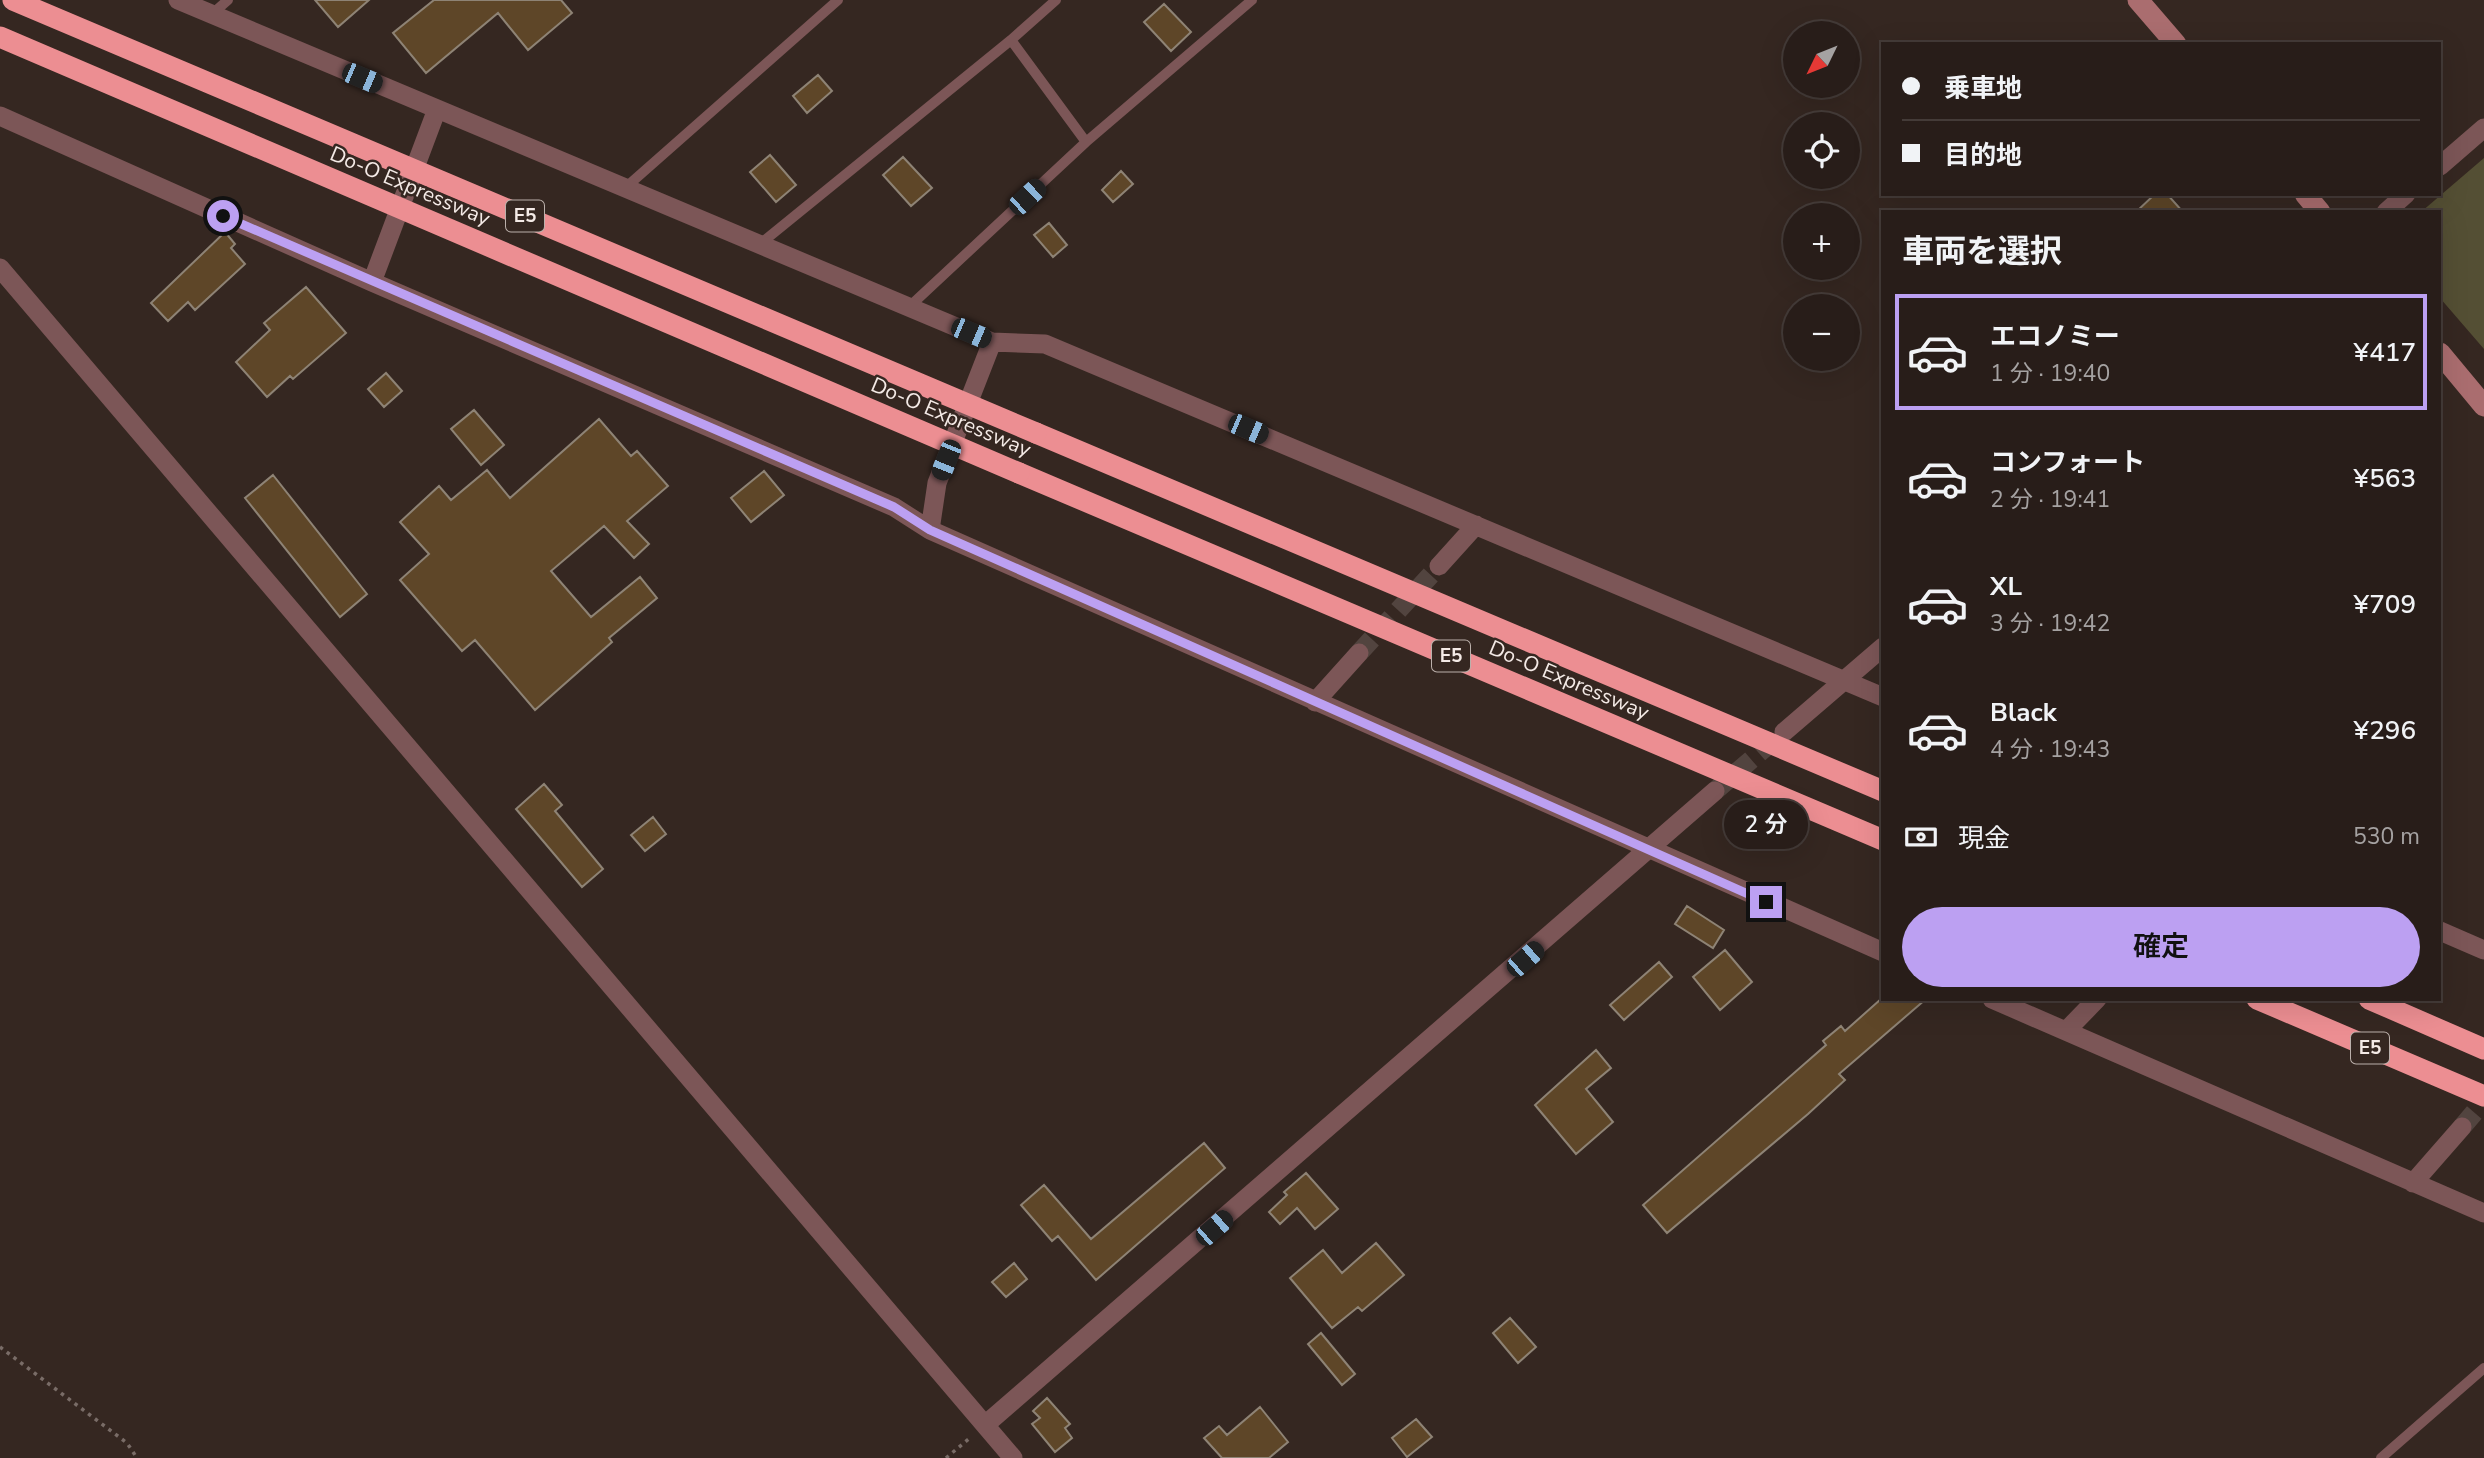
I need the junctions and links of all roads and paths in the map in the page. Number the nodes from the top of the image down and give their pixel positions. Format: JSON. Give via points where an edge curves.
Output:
{"nodes":[{"id":1,"x":13,"y":0,"type":"edge"},
{"id":2,"x":178,"y":0,"type":"edge"},
{"id":3,"x":228,"y":0,"type":"edge"},
{"id":4,"x":838,"y":0,"type":"edge"},
{"id":5,"x":1056,"y":0,"type":"edge"},
{"id":6,"x":1252,"y":0,"type":"edge"},
{"id":7,"x":2138,"y":0,"type":"edge"},
{"id":8,"x":212,"y":14,"type":"junction"},
{"id":9,"x":0,"y":37,"type":"edge"},
{"id":10,"x":1012,"y":40,"type":"junction"},
{"id":11,"x":2174,"y":42,"type":"edge"},
{"id":12,"x":437,"y":109,"type":"junction"},
{"id":13,"x":0,"y":116,"type":"edge"},
{"id":14,"x":2484,"y":128,"type":"edge"},
{"id":15,"x":1086,"y":142,"type":"junction"},
{"id":16,"x":2441,"y":165,"type":"edge"},
{"id":17,"x":625,"y":188,"type":"junction"},
{"id":18,"x":2307,"y":196,"type":"edge"},
{"id":19,"x":2404,"y":196,"type":"edge"},
{"id":20,"x":2318,"y":210,"type":"edge"},
{"id":21,"x":2388,"y":210,"type":"edge"},
{"id":22,"x":760,"y":245,"type":"junction"},
{"id":23,"x":0,"y":268,"type":"edge"},
{"id":24,"x":372,"y":282,"type":"junction"},
{"id":25,"x":908,"y":307,"type":"junction"},
{"id":26,"x":992,"y":342,"type":"junction"},
{"id":27,"x":2441,"y":354,"type":"edge"},
{"id":28,"x":2484,"y":406,"type":"edge"},
{"id":29,"x":1476,"y":526,"type":"junction"},
{"id":30,"x":930,"y":530,"type":"junction"},
{"id":31,"x":1439,"y":566,"type":"tunnel mouth"},
{"id":32,"x":1881,"y":649,"type":"edge"},
{"id":33,"x":1359,"y":653,"type":"tunnel mouth"},
{"id":34,"x":1845,"y":681,"type":"junction"},
{"id":35,"x":1881,"y":696,"type":"edge"},
{"id":36,"x":1315,"y":702,"type":"junction"},
{"id":37,"x":1784,"y":732,"type":"tunnel mouth"},
{"id":38,"x":1881,"y":790,"type":"edge"},
{"id":39,"x":1715,"y":791,"type":"tunnel mouth"},
{"id":40,"x":1881,"y":839,"type":"edge"},
{"id":41,"x":1650,"y":851,"type":"junction"},
{"id":42,"x":2441,"y":931,"type":"edge"},
{"id":43,"x":2484,"y":950,"type":"edge"},
{"id":44,"x":1881,"y":951,"type":"edge"},
{"id":45,"x":1997,"y":1001,"type":"edge"},
{"id":46,"x":2095,"y":1001,"type":"edge"},
{"id":47,"x":2262,"y":1001,"type":"edge"},
{"id":48,"x":2375,"y":1001,"type":"edge"},
{"id":49,"x":2066,"y":1031,"type":"junction"},
{"id":50,"x":2484,"y":1049,"type":"edge"},
{"id":51,"x":2484,"y":1096,"type":"edge"},
{"id":52,"x":2462,"y":1126,"type":"tunnel mouth"},
{"id":53,"x":2413,"y":1183,"type":"junction"},
{"id":54,"x":2484,"y":1213,"type":"edge"},
{"id":55,"x":0,"y":1347,"type":"edge"},
{"id":56,"x":2484,"y":1368,"type":"edge"},
{"id":57,"x":985,"y":1425,"type":"junction"},
{"id":58,"x":137,"y":1458,"type":"edge"},
{"id":59,"x":946,"y":1458,"type":"edge"},
{"id":60,"x":1013,"y":1458,"type":"edge"},
{"id":61,"x":2381,"y":1458,"type":"edge"}],
"edges":[{"from":1,"to":38,"type":"highway","name":"Do-O Expressway","number":"E5","bridge":true},
{"from":2,"to":8,"type":"street"},
{"from":3,"to":8,"type":"lane"},
{"from":4,"to":17,"type":"lane"},
{"from":5,"to":10,"type":"lane"},
{"from":6,"to":15,"type":"lane"},
{"from":7,"to":11,"type":"main road"},
{"from":8,"to":12,"type":"street"},
{"from":9,"to":40,"type":"highway","name":"Do-O Expressway","number":"E5","bridge":true},
{"from":10,"to":15,"type":"lane"},
{"from":10,"to":22,"type":"lane"},
{"from":12,"to":17,"type":"street"},
{"from":12,"to":24,"type":"street"},
{"from":13,"to":24,"type":"street"},
{"from":14,"to":16,"type":"street"},
{"from":15,"to":25,"type":"lane"},
{"from":17,"to":22,"type":"street"},
{"from":18,"to":20,"type":"main road"},
{"from":19,"to":21,"type":"street"},
{"from":22,"to":25,"type":"street"},
{"from":23,"to":57,"type":"street"},
{"from":24,"to":30,"type":"street","via":[[894,507]]},
{"from":25,"to":26,"type":"street"},
{"from":26,"to":29,"type":"street","via":[[1045,344]]},
{"from":26,"to":30,"type":"street","via":[[937,483]]},
{"from":27,"to":28,"type":"main road"},
{"from":29,"to":31,"type":"street"},
{"from":29,"to":34,"type":"street"},
{"from":30,"to":36,"type":"street"},
{"from":32,"to":34,"type":"street"},
{"from":33,"to":36,"type":"street"},
{"from":34,"to":35,"type":"street"},
{"from":34,"to":37,"type":"street"},
{"from":36,"to":41,"type":"street"},
{"from":39,"to":41,"type":"street"},
{"from":41,"to":44,"type":"street"},
{"from":41,"to":57,"type":"street"},
{"from":42,"to":43,"type":"street"},
{"from":45,"to":49,"type":"street"},
{"from":46,"to":49,"type":"street"},
{"from":47,"to":51,"type":"highway","number":"E5"},
{"from":48,"to":50,"type":"highway","number":"E5"},
{"from":49,"to":53,"type":"street"},
{"from":52,"to":53,"type":"street"},
{"from":53,"to":54,"type":"street"},
{"from":55,"to":58,"type":"path","via":[[127,1443]]},
{"from":56,"to":61,"type":"lane"},
{"from":57,"to":59,"type":"path"},
{"from":57,"to":60,"type":"street"}]}
